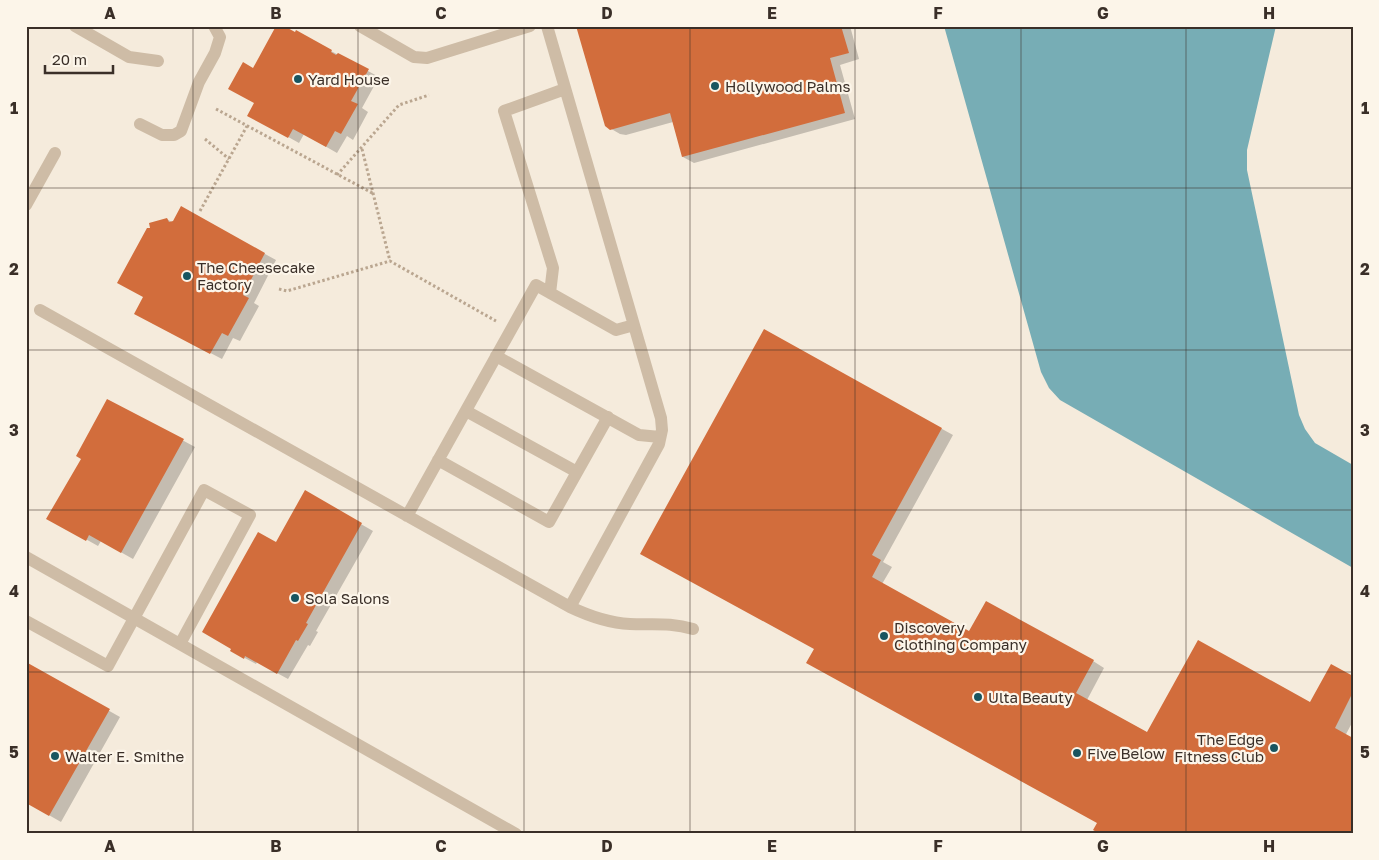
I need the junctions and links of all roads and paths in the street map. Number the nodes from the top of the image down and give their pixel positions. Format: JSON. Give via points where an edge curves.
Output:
{"nodes":[{"id":1,"x":75,"y":26,"type":"edge"},
{"id":2,"x":214,"y":26,"type":"edge"},
{"id":3,"x":360,"y":26,"type":"edge"},
{"id":4,"x":530,"y":26,"type":"edge"},
{"id":5,"x":547,"y":26,"type":"edge"},
{"id":6,"x":158,"y":61,"type":"dead end"},
{"id":7,"x":565,"y":89,"type":"junction"},
{"id":8,"x":428,"y":95,"type":"dead end"},
{"id":9,"x":216,"y":109,"type":"dead end"},
{"id":10,"x":140,"y":124,"type":"dead end"},
{"id":11,"x":247,"y":126,"type":"junction"},
{"id":12,"x":205,"y":139,"type":"dead end"},
{"id":13,"x":362,"y":148,"type":"junction"},
{"id":14,"x":55,"y":154,"type":"dead end"},
{"id":15,"x":229,"y":160,"type":"junction"},
{"id":16,"x":337,"y":175,"type":"junction"},
{"id":17,"x":374,"y":194,"type":"junction"},
{"id":18,"x":26,"y":205,"type":"edge"},
{"id":19,"x":200,"y":211,"type":"dead end"},
{"id":20,"x":390,"y":261,"type":"junction"},
{"id":21,"x":279,"y":289,"type":"dead end"},
{"id":22,"x":550,"y":293,"type":"junction"},
{"id":23,"x":40,"y":310,"type":"dead end"},
{"id":24,"x":501,"y":324,"type":"dead end"},
{"id":25,"x":634,"y":325,"type":"junction"},
{"id":26,"x":496,"y":356,"type":"junction"},
{"id":27,"x":466,"y":410,"type":"junction"},
{"id":28,"x":608,"y":417,"type":"junction"},
{"id":29,"x":660,"y":437,"type":"junction"},
{"id":30,"x":438,"y":460,"type":"junction"},
{"id":31,"x":577,"y":472,"type":"junction"},
{"id":32,"x":407,"y":516,"type":"junction"},
{"id":33,"x":26,"y":557,"type":"edge"},
{"id":34,"x":570,"y":607,"type":"junction"},
{"id":35,"x":134,"y":618,"type":"junction"},
{"id":36,"x":26,"y":621,"type":"edge"},
{"id":37,"x":693,"y":629,"type":"dead end"},
{"id":38,"x":180,"y":644,"type":"junction"},
{"id":39,"x":516,"y":834,"type":"edge"}],
"edges":[{"from":1,"to":6,"type":"lane","via":[[129,57]]},
{"from":2,"to":10,"type":"lane","via":[[220,37],[215,53],[199,82],[181,130],[174,135],[162,135]]},
{"from":3,"to":4,"type":"lane","via":[[414,57],[427,58]]},
{"from":5,"to":7,"type":"lane"},
{"from":7,"to":22,"type":"lane","via":[[504,111],[553,268]]},
{"from":7,"to":25,"type":"lane"},
{"from":8,"to":13,"type":"path","via":[[399,104]]},
{"from":9,"to":11,"type":"path"},
{"from":11,"to":15,"type":"path"},
{"from":11,"to":16,"type":"path"},
{"from":12,"to":15,"type":"path"},
{"from":13,"to":16,"type":"path"},
{"from":13,"to":17,"type":"path"},
{"from":14,"to":18,"type":"lane"},
{"from":15,"to":19,"type":"path"},
{"from":16,"to":17,"type":"path"},
{"from":17,"to":20,"type":"path"},
{"from":20,"to":21,"type":"path","via":[[287,291]]},
{"from":20,"to":24,"type":"path"},
{"from":22,"to":25,"type":"lane","via":[[616,330]]},
{"from":22,"to":26,"type":"lane","via":[[536,285]]},
{"from":23,"to":32,"type":"lane"},
{"from":25,"to":29,"type":"lane","via":[[661,418]]},
{"from":26,"to":27,"type":"lane"},
{"from":26,"to":28,"type":"lane"},
{"from":27,"to":30,"type":"lane"},
{"from":27,"to":31,"type":"lane"},
{"from":28,"to":29,"type":"lane","via":[[639,435]]},
{"from":28,"to":31,"type":"lane"},
{"from":29,"to":34,"type":"lane"},
{"from":30,"to":31,"type":"lane","via":[[550,522]]},
{"from":30,"to":32,"type":"lane"},
{"from":32,"to":34,"type":"lane"},
{"from":33,"to":35,"type":"lane"},
{"from":34,"to":37,"type":"lane","via":[[596,618],[629,624],[677,624]]},
{"from":35,"to":36,"type":"lane","via":[[108,666]]},
{"from":35,"to":38,"type":"lane"},
{"from":35,"to":38,"type":"lane","via":[[204,490],[250,516]]},
{"from":38,"to":39,"type":"lane"}]}
